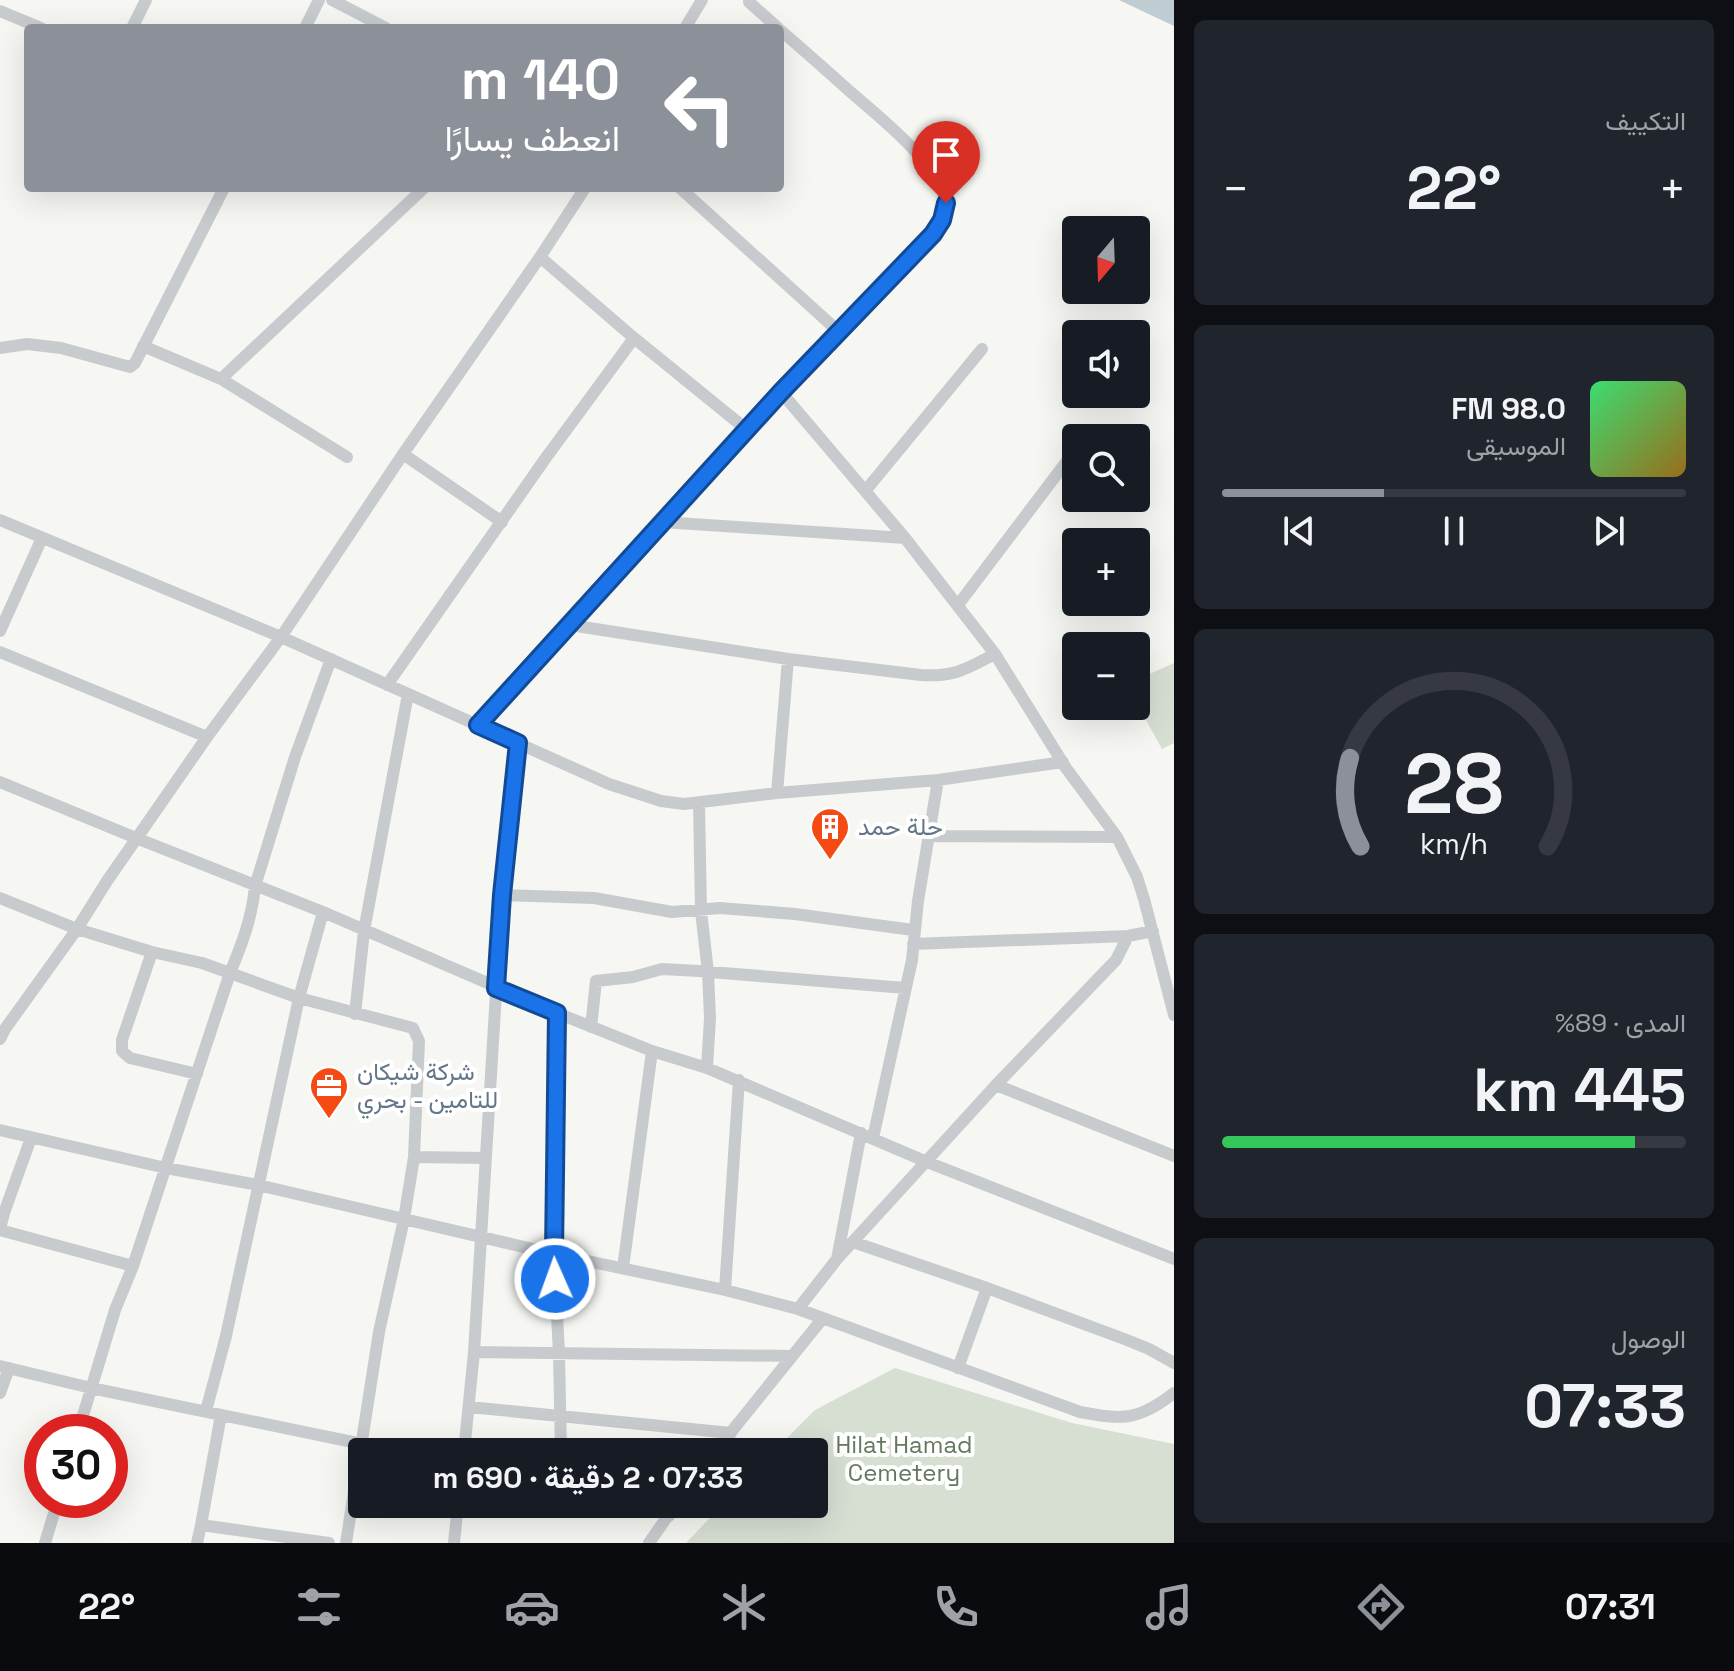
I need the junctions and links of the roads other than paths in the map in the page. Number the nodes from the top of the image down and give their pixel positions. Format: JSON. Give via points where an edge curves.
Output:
{"nodes":[{"id":1,"x":146,"y":0,"type":"edge"},
{"id":2,"x":319,"y":0,"type":"edge"},
{"id":3,"x":332,"y":0,"type":"edge"},
{"id":4,"x":702,"y":0,"type":"edge"},
{"id":5,"x":749,"y":2,"type":"dead end"},
{"id":6,"x":0,"y":11,"type":"edge"},
{"id":7,"x":31,"y":24,"type":"edge"},
{"id":8,"x":134,"y":24,"type":"edge"},
{"id":9,"x":307,"y":24,"type":"edge"},
{"id":10,"x":378,"y":24,"type":"edge"},
{"id":11,"x":687,"y":24,"type":"edge"},
{"id":12,"x":773,"y":24,"type":"edge"},
{"id":13,"x":784,"y":33,"type":"edge"},
{"id":14,"x":222,"y":192,"type":"edge"},
{"id":15,"x":420,"y":192,"type":"edge"},
{"id":16,"x":582,"y":192,"type":"edge"},
{"id":17,"x":684,"y":192,"type":"edge"},
{"id":18,"x":540,"y":257,"type":"junction"},
{"id":19,"x":838,"y":331,"type":"junction"},
{"id":20,"x":634,"y":338,"type":"junction"},
{"id":21,"x":143,"y":346,"type":"junction"},
{"id":22,"x":0,"y":348,"type":"edge"},
{"id":23,"x":982,"y":349,"type":"dead end"},
{"id":24,"x":221,"y":379,"type":"junction"},
{"id":25,"x":781,"y":392,"type":"junction"},
{"id":26,"x":746,"y":429,"type":"junction"},
{"id":27,"x":403,"y":454,"type":"junction"},
{"id":28,"x":347,"y":457,"type":"dead end"},
{"id":29,"x":1062,"y":468,"type":"edge"},
{"id":30,"x":866,"y":490,"type":"junction"},
{"id":31,"x":0,"y":520,"type":"edge"},
{"id":32,"x":502,"y":522,"type":"junction"},
{"id":33,"x":662,"y":522,"type":"junction"},
{"id":34,"x":42,"y":538,"type":"junction"},
{"id":35,"x":905,"y":538,"type":"junction"},
{"id":36,"x":958,"y":605,"type":"junction"},
{"id":37,"x":570,"y":625,"type":"junction"},
{"id":38,"x":0,"y":631,"type":"edge"},
{"id":39,"x":281,"y":637,"type":"junction"},
{"id":40,"x":0,"y":652,"type":"edge"},
{"id":41,"x":995,"y":654,"type":"junction"},
{"id":42,"x":331,"y":659,"type":"junction"},
{"id":43,"x":788,"y":659,"type":"junction"},
{"id":44,"x":387,"y":685,"type":"junction"},
{"id":45,"x":408,"y":694,"type":"junction"},
{"id":46,"x":478,"y":725,"type":"junction"},
{"id":47,"x":207,"y":737,"type":"junction"},
{"id":48,"x":518,"y":743,"type":"junction"},
{"id":49,"x":1063,"y":762,"type":"junction"},
{"id":50,"x":938,"y":780,"type":"junction"},
{"id":51,"x":0,"y":782,"type":"edge"},
{"id":52,"x":777,"y":793,"type":"junction"},
{"id":53,"x":699,"y":803,"type":"junction"},
{"id":54,"x":928,"y":836,"type":"junction"},
{"id":55,"x":1117,"y":837,"type":"junction"},
{"id":56,"x":136,"y":838,"type":"junction"},
{"id":57,"x":255,"y":886,"type":"junction"},
{"id":58,"x":502,"y":895,"type":"junction"},
{"id":59,"x":0,"y":898,"type":"edge"},
{"id":60,"x":701,"y":911,"type":"junction"},
{"id":61,"x":323,"y":912,"type":"junction"},
{"id":62,"x":77,"y":929,"type":"junction"},
{"id":63,"x":913,"y":930,"type":"junction"},
{"id":64,"x":364,"y":931,"type":"junction"},
{"id":65,"x":1153,"y":931,"type":"junction"},
{"id":66,"x":1128,"y":936,"type":"junction"},
{"id":67,"x":913,"y":944,"type":"junction"},
{"id":68,"x":152,"y":952,"type":"junction"},
{"id":69,"x":708,"y":972,"type":"junction"},
{"id":70,"x":230,"y":973,"type":"junction"},
{"id":71,"x":496,"y":988,"type":"junction"},
{"id":72,"x":905,"y":988,"type":"junction"},
{"id":73,"x":299,"y":998,"type":"junction"},
{"id":74,"x":557,"y":1013,"type":"junction"},
{"id":75,"x":355,"y":1014,"type":"junction"},
{"id":76,"x":1174,"y":1015,"type":"edge"},
{"id":77,"x":591,"y":1027,"type":"junction"},
{"id":78,"x":2,"y":1032,"type":"edge"},
{"id":79,"x":652,"y":1051,"type":"junction"},
{"id":80,"x":707,"y":1068,"type":"junction"},
{"id":81,"x":197,"y":1074,"type":"junction"},
{"id":82,"x":739,"y":1080,"type":"junction"},
{"id":83,"x":996,"y":1085,"type":"junction"},
{"id":84,"x":0,"y":1130,"type":"edge"},
{"id":85,"x":867,"y":1136,"type":"junction"},
{"id":86,"x":31,"y":1138,"type":"junction"},
{"id":87,"x":1174,"y":1156,"type":"edge"},
{"id":88,"x":414,"y":1157,"type":"junction"},
{"id":89,"x":485,"y":1158,"type":"junction"},
{"id":90,"x":927,"y":1162,"type":"junction"},
{"id":91,"x":166,"y":1168,"type":"junction"},
{"id":92,"x":258,"y":1185,"type":"junction"},
{"id":93,"x":404,"y":1219,"type":"junction"},
{"id":94,"x":0,"y":1229,"type":"edge"},
{"id":95,"x":480,"y":1236,"type":"junction"},
{"id":96,"x":853,"y":1242,"type":"junction"},
{"id":97,"x":554,"y":1254,"type":"junction"},
{"id":98,"x":837,"y":1259,"type":"junction"},
{"id":99,"x":1174,"y":1259,"type":"edge"},
{"id":100,"x":133,"y":1266,"type":"junction"},
{"id":101,"x":623,"y":1268,"type":"junction"},
{"id":102,"x":987,"y":1288,"type":"junction"},
{"id":103,"x":725,"y":1290,"type":"junction"},
{"id":104,"x":798,"y":1309,"type":"junction"},
{"id":105,"x":823,"y":1318,"type":"junction"},
{"id":106,"x":474,"y":1352,"type":"junction"},
{"id":107,"x":559,"y":1354,"type":"junction"},
{"id":108,"x":792,"y":1356,"type":"junction"},
{"id":109,"x":1174,"y":1363,"type":"edge"},
{"id":110,"x":4,"y":1367,"type":"edge"},
{"id":111,"x":958,"y":1368,"type":"junction"},
{"id":112,"x":91,"y":1388,"type":"junction"},
{"id":113,"x":0,"y":1393,"type":"edge"},
{"id":114,"x":1174,"y":1394,"type":"edge"},
{"id":115,"x":469,"y":1407,"type":"junction"},
{"id":116,"x":206,"y":1411,"type":"junction"},
{"id":117,"x":83,"y":1414,"type":"edge"},
{"id":118,"x":221,"y":1415,"type":"junction"},
{"id":119,"x":560,"y":1417,"type":"junction"},
{"id":120,"x":731,"y":1433,"type":"junction"},
{"id":121,"x":362,"y":1438,"type":"edge"},
{"id":122,"x":466,"y":1438,"type":"edge"},
{"id":123,"x":561,"y":1438,"type":"edge"},
{"id":124,"x":727,"y":1438,"type":"edge"},
{"id":125,"x":348,"y":1442,"type":"edge"},
{"id":126,"x":53,"y":1518,"type":"edge"},
{"id":127,"x":350,"y":1518,"type":"edge"},
{"id":128,"x":457,"y":1518,"type":"edge"},
{"id":129,"x":668,"y":1518,"type":"edge"},
{"id":130,"x":201,"y":1525,"type":"junction"},
{"id":131,"x":45,"y":1543,"type":"edge"},
{"id":132,"x":197,"y":1543,"type":"edge"},
{"id":133,"x":329,"y":1543,"type":"edge"},
{"id":134,"x":346,"y":1543,"type":"edge"},
{"id":135,"x":454,"y":1543,"type":"edge"},
{"id":136,"x":649,"y":1543,"type":"edge"}],
"edges":[{"from":1,"to":8,"type":"street"},
{"from":2,"to":9,"type":"street"},
{"from":3,"to":10,"type":"street"},
{"from":4,"to":11,"type":"street"},
{"from":5,"to":12,"type":"street"},
{"from":6,"to":7,"type":"street"},
{"from":13,"to":19,"type":"street","via":[[897,133],[921,159],[946,203],[933,234]]},
{"from":14,"to":21,"type":"street"},
{"from":15,"to":24,"type":"street"},
{"from":16,"to":18,"type":"street"},
{"from":17,"to":19,"type":"street"},
{"from":18,"to":20,"type":"street"},
{"from":18,"to":27,"type":"street"},
{"from":19,"to":25,"type":"street"},
{"from":20,"to":26,"type":"street"},
{"from":20,"to":32,"type":"street"},
{"from":21,"to":22,"type":"street","via":[[130,367],[61,348]]},
{"from":21,"to":24,"type":"street"},
{"from":23,"to":30,"type":"street"},
{"from":24,"to":28,"type":"street"},
{"from":25,"to":26,"type":"street"},
{"from":25,"to":30,"type":"street"},
{"from":26,"to":33,"type":"street"},
{"from":27,"to":32,"type":"street"},
{"from":27,"to":39,"type":"street"},
{"from":29,"to":36,"type":"street"},
{"from":30,"to":35,"type":"street"},
{"from":31,"to":34,"type":"street"},
{"from":32,"to":44,"type":"street"},
{"from":33,"to":35,"type":"street"},
{"from":33,"to":37,"type":"street"},
{"from":34,"to":38,"type":"street"},
{"from":34,"to":39,"type":"street"},
{"from":35,"to":36,"type":"street"},
{"from":36,"to":41,"type":"street"},
{"from":37,"to":43,"type":"street"},
{"from":37,"to":46,"type":"street"},
{"from":39,"to":42,"type":"street"},
{"from":39,"to":47,"type":"street"},
{"from":40,"to":47,"type":"street"},
{"from":41,"to":43,"type":"street","via":[[942,676]]},
{"from":41,"to":49,"type":"street"},
{"from":42,"to":44,"type":"street"},
{"from":42,"to":57,"type":"street"},
{"from":43,"to":52,"type":"street"},
{"from":44,"to":45,"type":"street"},
{"from":45,"to":46,"type":"street"},
{"from":45,"to":64,"type":"street"},
{"from":46,"to":48,"type":"street"},
{"from":47,"to":56,"type":"street"},
{"from":48,"to":53,"type":"street","via":[[609,784],[661,801]]},
{"from":48,"to":58,"type":"street"},
{"from":49,"to":50,"type":"street"},
{"from":49,"to":55,"type":"street"},
{"from":50,"to":52,"type":"street"},
{"from":50,"to":54,"type":"street"},
{"from":51,"to":56,"type":"street"},
{"from":52,"to":53,"type":"street"},
{"from":53,"to":60,"type":"street"},
{"from":54,"to":55,"type":"street"},
{"from":54,"to":63,"type":"street"},
{"from":55,"to":65,"type":"street","via":[[1137,877]]},
{"from":56,"to":57,"type":"street"},
{"from":56,"to":62,"type":"street"},
{"from":57,"to":61,"type":"street"},
{"from":57,"to":70,"type":"street","via":[[247,933]]},
{"from":58,"to":60,"type":"street","via":[[594,898],[672,912]]},
{"from":58,"to":71,"type":"street"},
{"from":59,"to":62,"type":"street"},
{"from":60,"to":63,"type":"street","via":[[795,914]]},
{"from":60,"to":69,"type":"street"},
{"from":61,"to":64,"type":"street"},
{"from":61,"to":73,"type":"street"},
{"from":62,"to":68,"type":"street"},
{"from":62,"to":78,"type":"street"},
{"from":63,"to":67,"type":"street"},
{"from":64,"to":71,"type":"street"},
{"from":64,"to":75,"type":"street"},
{"from":65,"to":66,"type":"street"},
{"from":65,"to":76,"type":"street"},
{"from":66,"to":67,"type":"street"},
{"from":66,"to":83,"type":"street","via":[[1116,960]]},
{"from":67,"to":72,"type":"street"},
{"from":68,"to":70,"type":"street"},
{"from":68,"to":81,"type":"street","via":[[122,1051],[130,1058]]},
{"from":69,"to":72,"type":"street"},
{"from":69,"to":77,"type":"street","via":[[662,969],[596,981]]},
{"from":69,"to":80,"type":"street"},
{"from":70,"to":73,"type":"street"},
{"from":70,"to":81,"type":"street"},
{"from":71,"to":74,"type":"street"},
{"from":71,"to":89,"type":"street"},
{"from":72,"to":85,"type":"street"},
{"from":73,"to":75,"type":"street"},
{"from":73,"to":92,"type":"street"},
{"from":74,"to":77,"type":"street"},
{"from":74,"to":97,"type":"street"},
{"from":75,"to":88,"type":"street","via":[[413,1028],[419,1041]]},
{"from":77,"to":79,"type":"street"},
{"from":79,"to":80,"type":"street"},
{"from":79,"to":101,"type":"street"},
{"from":80,"to":82,"type":"street"},
{"from":81,"to":91,"type":"street"},
{"from":82,"to":85,"type":"street"},
{"from":82,"to":103,"type":"street"},
{"from":83,"to":87,"type":"street"},
{"from":83,"to":90,"type":"street"},
{"from":84,"to":86,"type":"street"},
{"from":85,"to":90,"type":"street"},
{"from":85,"to":98,"type":"street"},
{"from":86,"to":91,"type":"street"},
{"from":86,"to":94,"type":"street"},
{"from":88,"to":89,"type":"street"},
{"from":88,"to":93,"type":"street"},
{"from":89,"to":95,"type":"street"},
{"from":90,"to":96,"type":"street"},
{"from":90,"to":99,"type":"street"},
{"from":91,"to":92,"type":"street"},
{"from":91,"to":100,"type":"street"},
{"from":92,"to":93,"type":"street"},
{"from":92,"to":116,"type":"street"},
{"from":93,"to":95,"type":"street"},
{"from":93,"to":121,"type":"street"},
{"from":94,"to":100,"type":"street"},
{"from":95,"to":97,"type":"street"},
{"from":95,"to":106,"type":"street"},
{"from":96,"to":98,"type":"street"},
{"from":96,"to":102,"type":"street"},
{"from":97,"to":101,"type":"street"},
{"from":97,"to":107,"type":"street"},
{"from":98,"to":104,"type":"street"},
{"from":100,"to":112,"type":"street"},
{"from":101,"to":103,"type":"street"},
{"from":102,"to":109,"type":"street"},
{"from":102,"to":111,"type":"street"},
{"from":103,"to":104,"type":"street"},
{"from":104,"to":105,"type":"street"},
{"from":105,"to":108,"type":"street"},
{"from":105,"to":111,"type":"street"},
{"from":106,"to":107,"type":"street"},
{"from":106,"to":115,"type":"street"},
{"from":107,"to":108,"type":"street"},
{"from":107,"to":119,"type":"street"},
{"from":108,"to":120,"type":"street"},
{"from":110,"to":112,"type":"street"},
{"from":110,"to":113,"type":"street"},
{"from":111,"to":114,"type":"street","via":[[1105,1416],[1143,1414]]},
{"from":112,"to":116,"type":"street"},
{"from":112,"to":117,"type":"street"},
{"from":115,"to":119,"type":"street"},
{"from":115,"to":122,"type":"street"},
{"from":116,"to":118,"type":"street"},
{"from":118,"to":125,"type":"street"},
{"from":118,"to":130,"type":"street"},
{"from":119,"to":120,"type":"street"},
{"from":119,"to":123,"type":"street"},
{"from":120,"to":124,"type":"street"},
{"from":126,"to":131,"type":"street"},
{"from":127,"to":134,"type":"street"},
{"from":128,"to":135,"type":"street"},
{"from":129,"to":136,"type":"street"},
{"from":130,"to":132,"type":"street"},
{"from":130,"to":133,"type":"street"}]}
